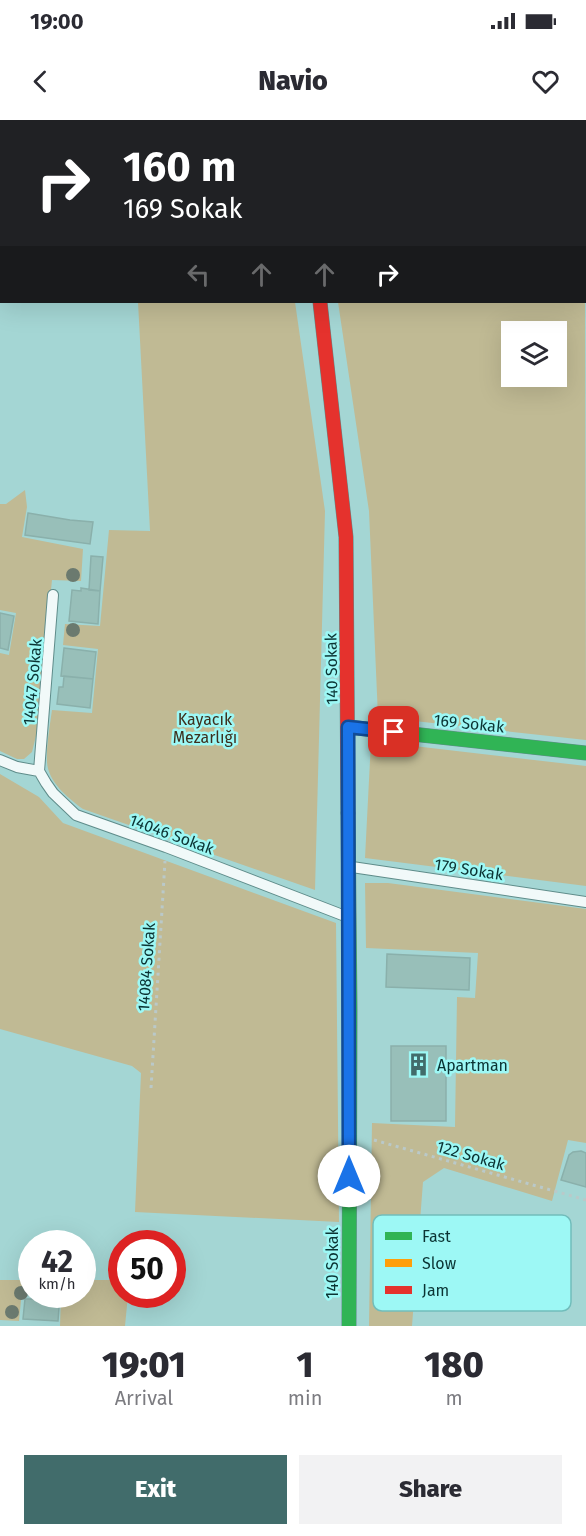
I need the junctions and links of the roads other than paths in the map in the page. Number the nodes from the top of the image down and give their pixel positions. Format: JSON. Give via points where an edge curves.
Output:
{"nodes":[{"id":1,"x":320,"y":303,"type":"edge"},
{"id":2,"x":53,"y":595,"type":"dead end"},
{"id":3,"x":348,"y":727,"type":"junction"},
{"id":4,"x":586,"y":753,"type":"edge"},
{"id":5,"x":0,"y":760,"type":"edge"},
{"id":6,"x":39,"y":771,"type":"junction"},
{"id":7,"x":348,"y":866,"type":"junction"},
{"id":8,"x":586,"y":902,"type":"edge"},
{"id":9,"x":349,"y":917,"type":"junction"},
{"id":10,"x":349,"y":1326,"type":"edge"}],
"edges":[{"from":1,"to":3,"type":"main road","name":"140 Sokak","via":[[346,537]]},
{"from":2,"to":6,"type":"lane","name":"14047 Sokak"},
{"from":3,"to":4,"type":"main road","name":"169 Sokak"},
{"from":3,"to":7,"type":"main road","name":"140 Sokak"},
{"from":5,"to":6,"type":"lane"},
{"from":6,"to":9,"type":"lane","name":"14046 Sokak","via":[[53,793],[76,815]]},
{"from":7,"to":8,"type":"lane","name":"179 Sokak"},
{"from":7,"to":9,"type":"main road","name":"140 Sokak"},
{"from":9,"to":10,"type":"main road","name":"140 Sokak"}]}
